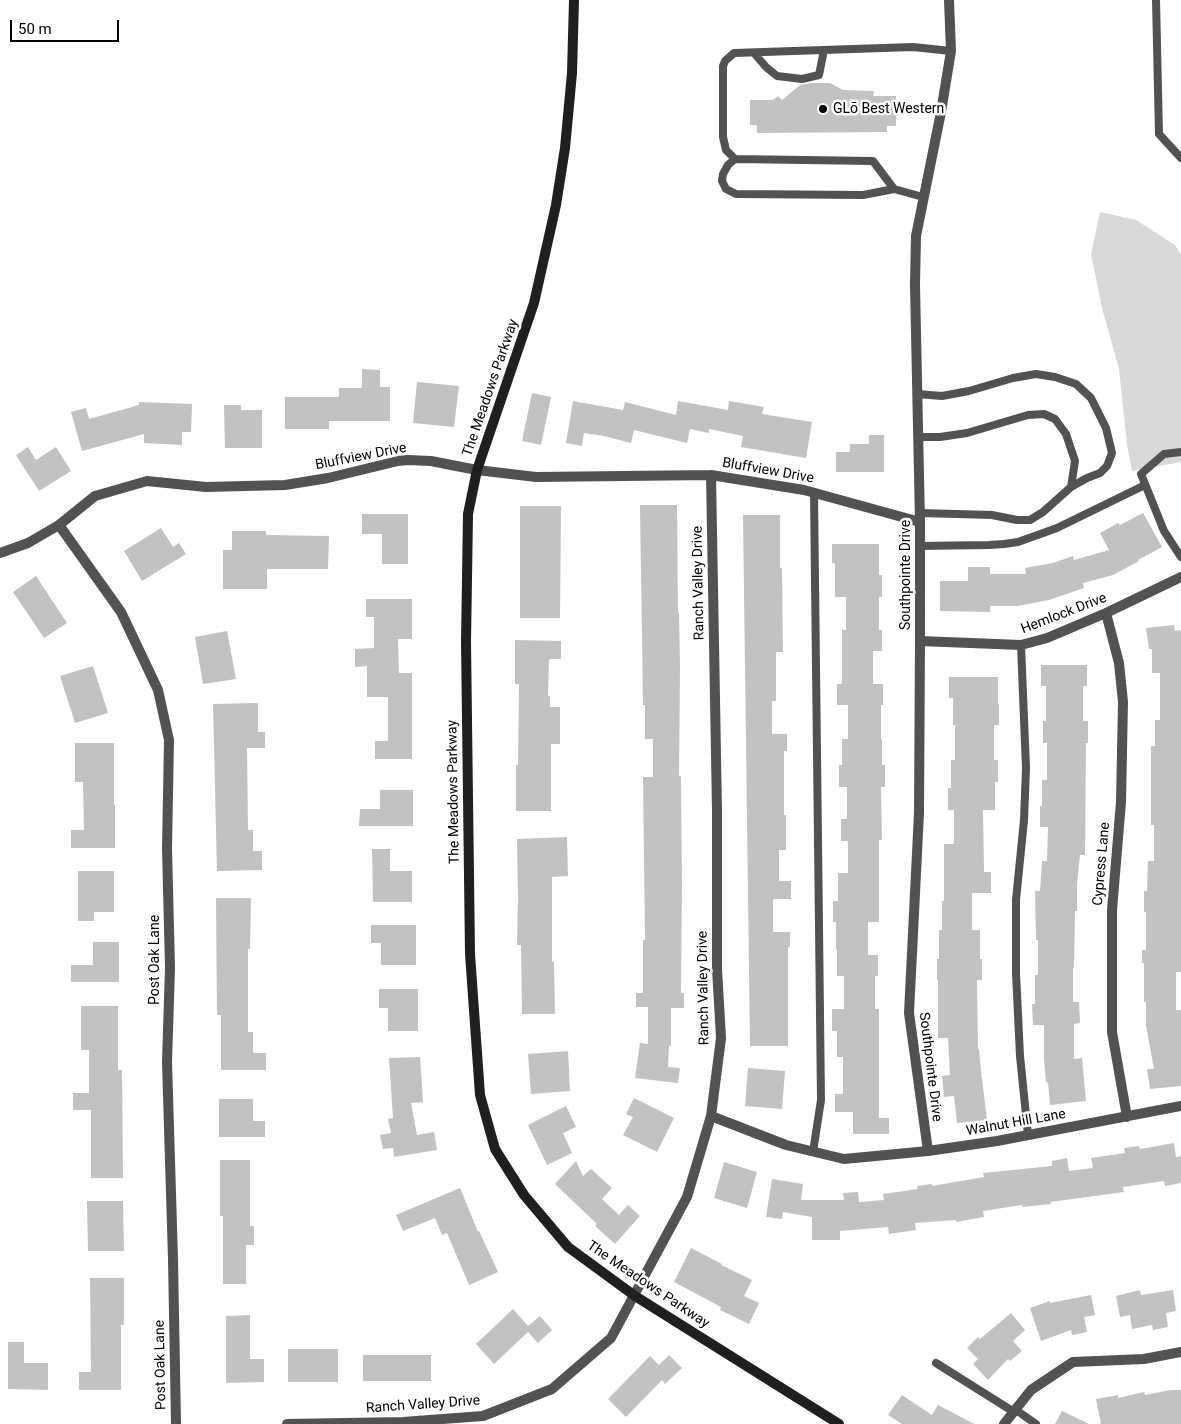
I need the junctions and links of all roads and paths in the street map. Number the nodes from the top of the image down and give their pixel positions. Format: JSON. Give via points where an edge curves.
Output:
{"nodes":[{"id":1,"x":574,"y":0,"type":"edge"},
{"id":2,"x":949,"y":0,"type":"edge"},
{"id":3,"x":1156,"y":0,"type":"edge"},
{"id":4,"x":824,"y":50,"type":"junction"},
{"id":5,"x":951,"y":51,"type":"junction"},
{"id":6,"x":754,"y":52,"type":"junction"},
{"id":7,"x":1181,"y":158,"type":"edge"},
{"id":8,"x":735,"y":159,"type":"junction"},
{"id":9,"x":894,"y":189,"type":"junction"},
{"id":10,"x":924,"y":197,"type":"junction"},
{"id":11,"x":917,"y":394,"type":"junction"},
{"id":12,"x":918,"y":437,"type":"junction"},
{"id":13,"x":1181,"y":452,"type":"edge"},
{"id":14,"x":477,"y":470,"type":"junction"},
{"id":15,"x":711,"y":475,"type":"junction"},
{"id":16,"x":1145,"y":485,"type":"junction"},
{"id":17,"x":1071,"y":487,"type":"junction"},
{"id":18,"x":814,"y":493,"type":"junction"},
{"id":19,"x":920,"y":517,"type":"junction"},
{"id":20,"x":59,"y":525,"type":"junction"},
{"id":21,"x":920,"y":546,"type":"junction"},
{"id":22,"x":0,"y":553,"type":"edge"},
{"id":23,"x":1181,"y":557,"type":"edge"},
{"id":24,"x":1181,"y":577,"type":"edge"},
{"id":25,"x":1106,"y":613,"type":"junction"},
{"id":26,"x":920,"y":641,"type":"junction"},
{"id":27,"x":1021,"y":645,"type":"junction"},
{"id":28,"x":1181,"y":1106,"type":"edge"},
{"id":29,"x":711,"y":1116,"type":"junction"},
{"id":30,"x":1127,"y":1117,"type":"junction"},
{"id":31,"x":1028,"y":1135,"type":"junction"},
{"id":32,"x":813,"y":1152,"type":"junction"},
{"id":33,"x":928,"y":1152,"type":"junction"},
{"id":34,"x":635,"y":1296,"type":"junction"},
{"id":35,"x":1181,"y":1352,"type":"edge"},
{"id":36,"x":936,"y":1363,"type":"dead end"},
{"id":37,"x":1015,"y":1410,"type":"junction"},
{"id":38,"x":176,"y":1424,"type":"edge"},
{"id":39,"x":287,"y":1424,"type":"edge"},
{"id":40,"x":839,"y":1424,"type":"edge"},
{"id":41,"x":1004,"y":1424,"type":"edge"},
{"id":42,"x":1036,"y":1424,"type":"edge"}],
"edges":[{"from":1,"to":14,"type":"street","name":"The Meadows Parkway","via":[[572,73],[556,205],[534,304]]},
{"from":2,"to":5,"type":"street","name":"Southpointe Drive"},
{"from":3,"to":7,"type":"lane","via":[[1159,134]]},
{"from":4,"to":5,"type":"lane","via":[[913,47]]},
{"from":4,"to":6,"type":"lane"},
{"from":4,"to":6,"type":"lane","via":[[819,75],[802,79],[777,76]]},
{"from":5,"to":10,"type":"street","name":"Southpointe Drive"},
{"from":6,"to":8,"type":"lane","via":[[734,53],[723,66],[723,137],[726,150]]},
{"from":8,"to":9,"type":"lane","via":[[873,161]]},
{"from":8,"to":9,"type":"lane","via":[[728,165],[722,181],[726,190],[736,194],[863,195]]},
{"from":9,"to":10,"type":"lane"},
{"from":10,"to":11,"type":"street","name":"Southpointe Drive","via":[[916,236]]},
{"from":11,"to":12,"type":"street","name":"Southpointe Drive"},
{"from":11,"to":17,"type":"lane","via":[[942,396],[1036,374],[1076,384],[1091,398],[1106,428],[1112,453],[1108,466],[1100,473]]},
{"from":12,"to":17,"type":"lane","via":[[967,434],[1028,415],[1044,414],[1055,419],[1066,434],[1075,461]]},
{"from":12,"to":19,"type":"street","name":"Southpointe Drive"},
{"from":13,"to":16,"type":"lane","via":[[1164,454],[1141,474]]},
{"from":14,"to":15,"type":"street","name":"Bluffview Drive","via":[[536,477]]},
{"from":14,"to":20,"type":"street","name":"Bluffview Drive","via":[[408,460],[285,485],[206,487],[147,481],[95,496]]},
{"from":14,"to":34,"type":"street","name":"The Meadows Parkway","via":[[468,514],[466,642],[470,954],[480,1095],[494,1149],[524,1195],[568,1247]]},
{"from":15,"to":18,"type":"street","name":"Bluffview Drive"},
{"from":15,"to":29,"type":"street","name":"Ranch Valley Drive","via":[[720,1038]]},
{"from":16,"to":21,"type":"lane","via":[[1057,528],[1018,542]]},
{"from":16,"to":23,"type":"lane","via":[[1164,530]]},
{"from":17,"to":19,"type":"lane","via":[[1030,520],[992,515]]},
{"from":18,"to":19,"type":"street","name":"Bluffview Drive"},
{"from":18,"to":32,"type":"lane","via":[[821,1100]]},
{"from":19,"to":21,"type":"street","name":"Southpointe Drive"},
{"from":20,"to":22,"type":"street","name":"Bluffview Drive","via":[[28,543]]},
{"from":20,"to":38,"type":"street","name":"Post Oak Lane","via":[[121,612],[158,690],[169,740],[170,968],[166,1062]]},
{"from":21,"to":26,"type":"street","name":"Southpointe Drive"},
{"from":24,"to":25,"type":"street","name":"Hemlock Drive"},
{"from":25,"to":27,"type":"street","name":"Hemlock Drive","via":[[1047,638]]},
{"from":25,"to":30,"type":"street","name":"Cypress Lane","via":[[1123,702],[1121,802],[1112,910],[1112,1032]]},
{"from":26,"to":27,"type":"street","name":"Hemlock Drive"},
{"from":26,"to":33,"type":"street","name":"Southpointe Drive","via":[[919,813],[909,1013]]},
{"from":27,"to":31,"type":"lane","via":[[1026,768],[1016,900],[1016,973]]},
{"from":28,"to":30,"type":"street","name":"Walnut Hill Lane"},
{"from":29,"to":32,"type":"street","name":"Walnut Hill Lane"},
{"from":29,"to":34,"type":"street","name":"Ranch Valley Drive","via":[[687,1197]]},
{"from":30,"to":31,"type":"street","name":"Walnut Hill Lane"},
{"from":31,"to":33,"type":"street","name":"Walnut Hill Lane"},
{"from":32,"to":33,"type":"street","name":"Walnut Hill Lane","via":[[844,1159]]},
{"from":34,"to":39,"type":"street","name":"Ranch Valley Drive","via":[[611,1338],[552,1389],[483,1416],[403,1422]]},
{"from":34,"to":40,"type":"street","name":"The Meadows Parkway"},
{"from":35,"to":37,"type":"street","via":[[1144,1359],[1073,1362],[1031,1390]]},
{"from":36,"to":37,"type":"lane"},
{"from":37,"to":41,"type":"street"},
{"from":37,"to":42,"type":"lane"}]}
